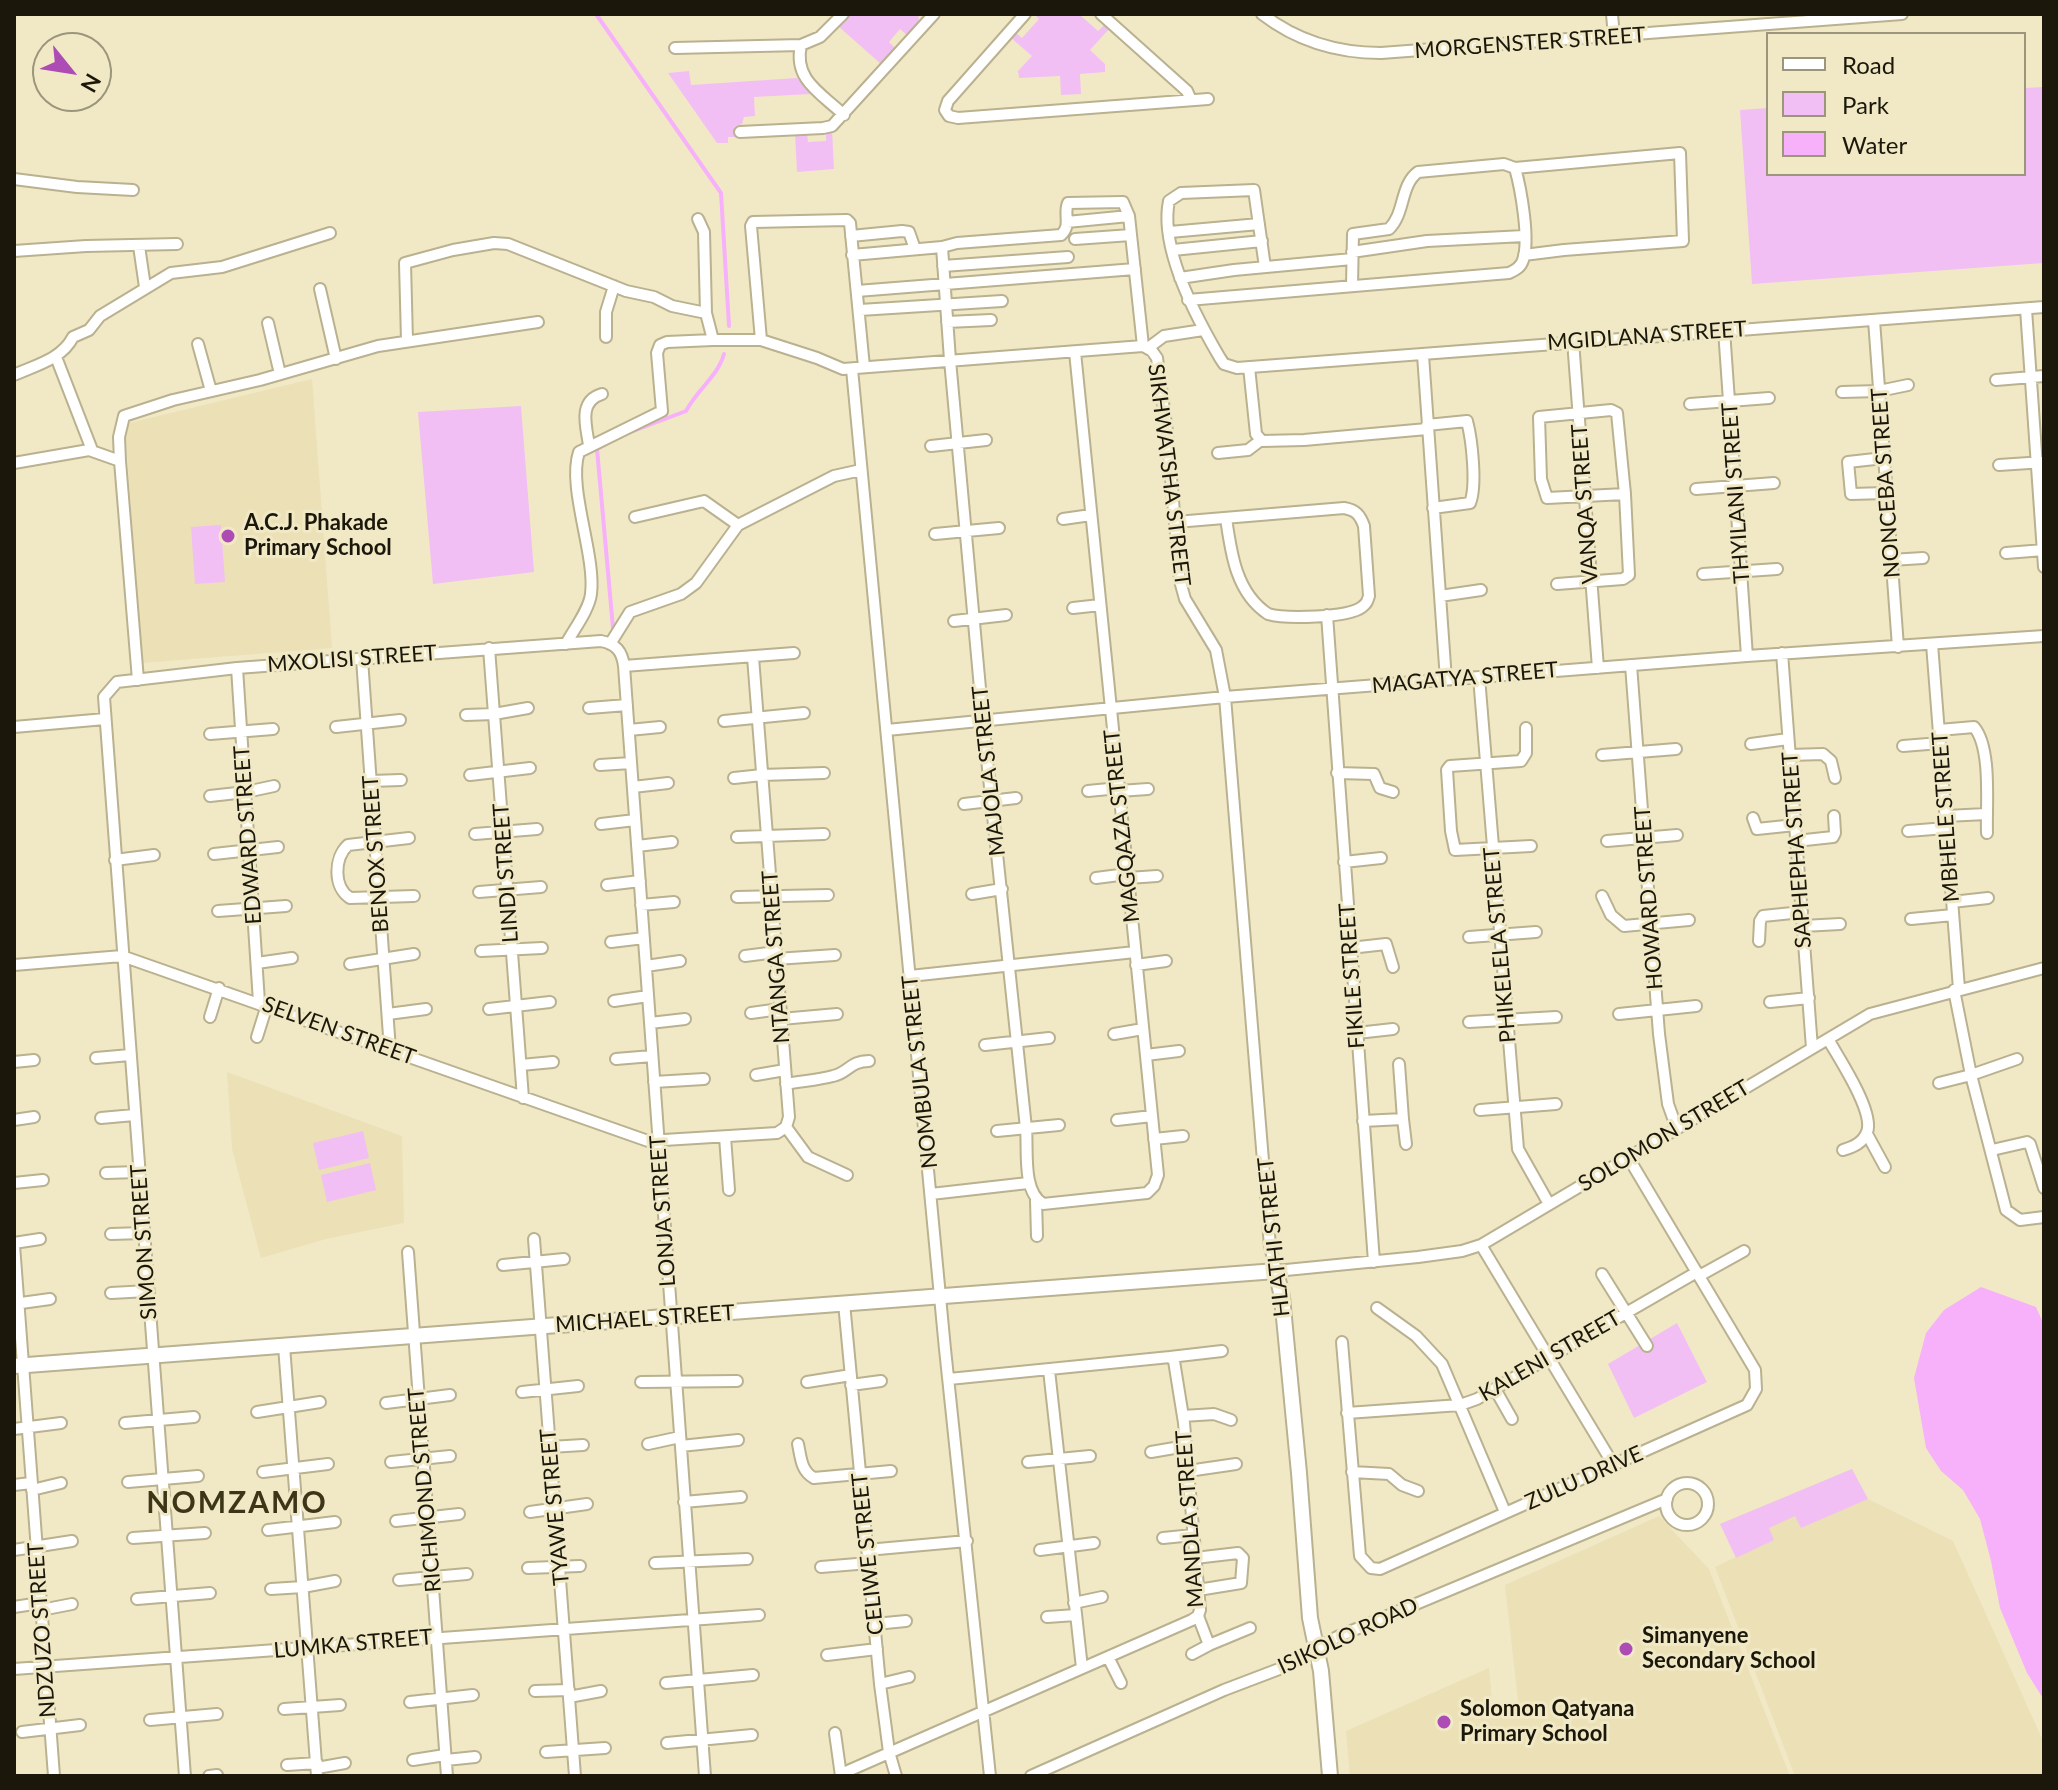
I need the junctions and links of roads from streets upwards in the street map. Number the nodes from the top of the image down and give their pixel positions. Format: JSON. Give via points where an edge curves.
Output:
{"nodes":[{"id":1,"x":843,"y":14,"type":"edge"},
{"id":2,"x":1025,"y":14,"type":"edge"},
{"id":3,"x":1101,"y":14,"type":"edge"},
{"id":4,"x":1262,"y":14,"type":"edge"},
{"id":5,"x":1612,"y":14,"type":"edge"},
{"id":6,"x":1902,"y":14,"type":"edge"},
{"id":7,"x":930,"y":15,"type":"edge"},
{"id":8,"x":1614,"y":37,"type":"junction"},
{"id":9,"x":801,"y":45,"type":"junction"},
{"id":10,"x":675,"y":48,"type":"dead end"},
{"id":11,"x":1208,"y":99,"type":"dead end"},
{"id":12,"x":1191,"y":100,"type":"junction"},
{"id":13,"x":844,"y":115,"type":"junction"},
{"id":14,"x":740,"y":132,"type":"dead end"},
{"id":15,"x":1515,"y":168,"type":"junction"},
{"id":16,"x":14,"y":179,"type":"edge"},
{"id":17,"x":133,"y":190,"type":"dead end"},
{"id":18,"x":1129,"y":216,"type":"junction"},
{"id":19,"x":698,"y":219,"type":"dead end"},
{"id":20,"x":1067,"y":222,"type":"junction"},
{"id":21,"x":1259,"y":224,"type":"junction"},
{"id":22,"x":1170,"y":232,"type":"junction"},
{"id":23,"x":330,"y":233,"type":"dead end"},
{"id":24,"x":1131,"y":235,"type":"junction"},
{"id":25,"x":851,"y":236,"type":"junction"},
{"id":26,"x":1524,"y":236,"type":"junction"},
{"id":27,"x":1075,"y":239,"type":"dead end"},
{"id":28,"x":1262,"y":241,"type":"junction"},
{"id":29,"x":177,"y":244,"type":"dead end"},
{"id":30,"x":139,"y":246,"type":"junction"},
{"id":31,"x":942,"y":247,"type":"junction"},
{"id":32,"x":915,"y":249,"type":"junction"},
{"id":33,"x":1173,"y":250,"type":"junction"},
{"id":34,"x":14,"y":251,"type":"edge"},
{"id":35,"x":852,"y":255,"type":"junction"},
{"id":36,"x":1352,"y":255,"type":"junction"},
{"id":37,"x":1524,"y":255,"type":"junction"},
{"id":38,"x":1068,"y":257,"type":"dead end"},
{"id":39,"x":943,"y":266,"type":"junction"},
{"id":40,"x":1265,"y":267,"type":"junction"},
{"id":41,"x":1135,"y":269,"type":"junction"},
{"id":42,"x":1180,"y":278,"type":"junction"},
{"id":43,"x":944,"y":285,"type":"junction"},
{"id":44,"x":614,"y":286,"type":"junction"},
{"id":45,"x":1352,"y":286,"type":"junction"},
{"id":46,"x":145,"y":287,"type":"junction"},
{"id":47,"x":320,"y":289,"type":"dead end"},
{"id":48,"x":857,"y":291,"type":"junction"},
{"id":49,"x":1188,"y":300,"type":"junction"},
{"id":50,"x":1002,"y":301,"type":"dead end"},
{"id":51,"x":946,"y":303,"type":"junction"},
{"id":52,"x":2044,"y":307,"type":"edge"},
{"id":53,"x":2026,"y":309,"type":"junction"},
{"id":54,"x":860,"y":310,"type":"junction"},
{"id":55,"x":706,"y":313,"type":"junction"},
{"id":56,"x":991,"y":320,"type":"dead end"},
{"id":57,"x":1874,"y":320,"type":"junction"},
{"id":58,"x":538,"y":322,"type":"dead end"},
{"id":59,"x":947,"y":322,"type":"junction"},
{"id":60,"x":268,"y":323,"type":"dead end"},
{"id":61,"x":1203,"y":330,"type":"junction"},
{"id":62,"x":1724,"y":330,"type":"junction"},
{"id":63,"x":606,"y":337,"type":"dead end"},
{"id":64,"x":713,"y":340,"type":"junction"},
{"id":65,"x":761,"y":340,"type":"junction"},
{"id":66,"x":407,"y":341,"type":"junction"},
{"id":67,"x":1573,"y":341,"type":"junction"},
{"id":68,"x":198,"y":344,"type":"dead end"},
{"id":69,"x":1145,"y":347,"type":"junction"},
{"id":70,"x":1075,"y":352,"type":"junction"},
{"id":71,"x":1423,"y":355,"type":"junction"},
{"id":72,"x":56,"y":357,"type":"junction"},
{"id":73,"x":336,"y":359,"type":"junction"},
{"id":74,"x":950,"y":360,"type":"junction"},
{"id":75,"x":864,"y":367,"type":"junction"},
{"id":76,"x":1249,"y":367,"type":"junction"},
{"id":77,"x":852,"y":369,"type":"junction"},
{"id":78,"x":280,"y":374,"type":"junction"},
{"id":79,"x":14,"y":375,"type":"edge"},
{"id":80,"x":2044,"y":376,"type":"edge"},
{"id":81,"x":2031,"y":377,"type":"junction"},
{"id":82,"x":1996,"y":380,"type":"dead end"},
{"id":83,"x":1908,"y":385,"type":"dead end"},
{"id":84,"x":211,"y":391,"type":"junction"},
{"id":85,"x":1879,"y":391,"type":"junction"},
{"id":86,"x":1842,"y":392,"type":"dead end"},
{"id":87,"x":602,"y":394,"type":"dead end"},
{"id":88,"x":1769,"y":398,"type":"dead end"},
{"id":89,"x":1729,"y":402,"type":"junction"},
{"id":90,"x":1690,"y":404,"type":"dead end"},
{"id":91,"x":1578,"y":412,"type":"junction"},
{"id":92,"x":1427,"y":427,"type":"junction"},
{"id":93,"x":986,"y":440,"type":"dead end"},
{"id":94,"x":1261,"y":440,"type":"junction"},
{"id":95,"x":957,"y":442,"type":"junction"},
{"id":96,"x":589,"y":445,"type":"junction"},
{"id":97,"x":931,"y":446,"type":"dead end"},
{"id":98,"x":92,"y":450,"type":"junction"},
{"id":99,"x":1218,"y":453,"type":"dead end"},
{"id":100,"x":1884,"y":458,"type":"junction"},
{"id":101,"x":120,"y":461,"type":"junction"},
{"id":102,"x":2040,"y":462,"type":"edge"},
{"id":103,"x":14,"y":463,"type":"edge"},
{"id":104,"x":1999,"y":465,"type":"dead end"},
{"id":105,"x":861,"y":470,"type":"junction"},
{"id":106,"x":1774,"y":483,"type":"dead end"},
{"id":107,"x":1735,"y":486,"type":"junction"},
{"id":108,"x":1696,"y":489,"type":"dead end"},
{"id":109,"x":1886,"y":493,"type":"junction"},
{"id":110,"x":1625,"y":494,"type":"junction"},
{"id":111,"x":1585,"y":495,"type":"junction"},
{"id":112,"x":1433,"y":508,"type":"junction"},
{"id":113,"x":1091,"y":515,"type":"junction"},
{"id":114,"x":635,"y":517,"type":"dead end"},
{"id":115,"x":1226,"y":518,"type":"junction"},
{"id":116,"x":1063,"y":519,"type":"dead end"},
{"id":117,"x":1176,"y":522,"type":"junction"},
{"id":118,"x":738,"y":525,"type":"junction"},
{"id":119,"x":999,"y":528,"type":"dead end"},
{"id":120,"x":966,"y":531,"type":"junction"},
{"id":121,"x":935,"y":534,"type":"dead end"},
{"id":122,"x":2043,"y":550,"type":"edge"},
{"id":123,"x":2006,"y":553,"type":"dead end"},
{"id":124,"x":1923,"y":558,"type":"dead end"},
{"id":125,"x":1891,"y":560,"type":"junction"},
{"id":126,"x":2044,"y":567,"type":"edge"},
{"id":127,"x":1777,"y":569,"type":"dead end"},
{"id":128,"x":1741,"y":571,"type":"junction"},
{"id":129,"x":1703,"y":574,"type":"dead end"},
{"id":130,"x":1591,"y":581,"type":"junction"},
{"id":131,"x":1557,"y":584,"type":"dead end"},
{"id":132,"x":1481,"y":590,"type":"dead end"},
{"id":133,"x":1440,"y":596,"type":"junction"},
{"id":134,"x":1100,"y":605,"type":"junction"},
{"id":135,"x":1073,"y":608,"type":"dead end"},
{"id":136,"x":1006,"y":615,"type":"dead end"},
{"id":137,"x":1327,"y":615,"type":"junction"},
{"id":138,"x":974,"y":619,"type":"junction"},
{"id":139,"x":954,"y":621,"type":"dead end"},
{"id":140,"x":2044,"y":636,"type":"edge"},
{"id":141,"x":566,"y":644,"type":"junction"},
{"id":142,"x":1932,"y":644,"type":"junction"},
{"id":143,"x":613,"y":646,"type":"junction"},
{"id":144,"x":1898,"y":647,"type":"junction"},
{"id":145,"x":489,"y":648,"type":"junction"},
{"id":146,"x":794,"y":653,"type":"dead end"},
{"id":147,"x":1782,"y":653,"type":"junction"},
{"id":148,"x":1747,"y":656,"type":"junction"},
{"id":149,"x":753,"y":657,"type":"junction"},
{"id":150,"x":362,"y":659,"type":"junction"},
{"id":151,"x":1631,"y":665,"type":"junction"},
{"id":152,"x":624,"y":666,"type":"junction"},
{"id":153,"x":237,"y":668,"type":"junction"},
{"id":154,"x":1598,"y":668,"type":"junction"},
{"id":155,"x":1479,"y":677,"type":"junction"},
{"id":156,"x":138,"y":680,"type":"junction"},
{"id":157,"x":1446,"y":680,"type":"junction"},
{"id":158,"x":1331,"y":689,"type":"junction"},
{"id":159,"x":1225,"y":697,"type":"junction"},
{"id":160,"x":627,"y":705,"type":"junction"},
{"id":161,"x":528,"y":708,"type":"dead end"},
{"id":162,"x":589,"y":708,"type":"dead end"},
{"id":163,"x":1111,"y":710,"type":"junction"},
{"id":164,"x":104,"y":713,"type":"junction"},
{"id":165,"x":804,"y":713,"type":"dead end"},
{"id":166,"x":494,"y":714,"type":"junction"},
{"id":167,"x":466,"y":715,"type":"dead end"},
{"id":168,"x":758,"y":718,"type":"junction"},
{"id":169,"x":400,"y":720,"type":"dead end"},
{"id":170,"x":724,"y":721,"type":"dead end"},
{"id":171,"x":983,"y":721,"type":"junction"},
{"id":172,"x":367,"y":722,"type":"junction"},
{"id":173,"x":14,"y":727,"type":"edge"},
{"id":174,"x":336,"y":727,"type":"dead end"},
{"id":175,"x":660,"y":727,"type":"dead end"},
{"id":176,"x":1526,"y":728,"type":"dead end"},
{"id":177,"x":273,"y":729,"type":"dead end"},
{"id":178,"x":242,"y":730,"type":"junction"},
{"id":179,"x":629,"y":730,"type":"junction"},
{"id":180,"x":887,"y":730,"type":"junction"},
{"id":181,"x":1939,"y":730,"type":"junction"},
{"id":182,"x":210,"y":734,"type":"dead end"},
{"id":183,"x":1788,"y":739,"type":"junction"},
{"id":184,"x":1940,"y":743,"type":"junction"},
{"id":185,"x":1751,"y":744,"type":"dead end"},
{"id":186,"x":1903,"y":746,"type":"dead end"},
{"id":187,"x":1676,"y":749,"type":"dead end"},
{"id":188,"x":1638,"y":754,"type":"junction"},
{"id":189,"x":1602,"y":755,"type":"dead end"},
{"id":190,"x":1790,"y":755,"type":"junction"},
{"id":191,"x":631,"y":763,"type":"junction"},
{"id":192,"x":600,"y":765,"type":"dead end"},
{"id":193,"x":1486,"y":765,"type":"junction"},
{"id":194,"x":530,"y":768,"type":"dead end"},
{"id":195,"x":499,"y":772,"type":"junction"},
{"id":196,"x":824,"y":773,"type":"dead end"},
{"id":197,"x":1337,"y":773,"type":"junction"},
{"id":198,"x":470,"y":775,"type":"dead end"},
{"id":199,"x":762,"y":775,"type":"junction"},
{"id":200,"x":734,"y":778,"type":"dead end"},
{"id":201,"x":1835,"y":778,"type":"dead end"},
{"id":202,"x":401,"y":780,"type":"dead end"},
{"id":203,"x":371,"y":781,"type":"junction"},
{"id":204,"x":668,"y":783,"type":"dead end"},
{"id":205,"x":274,"y":786,"type":"dead end"},
{"id":206,"x":633,"y":787,"type":"junction"},
{"id":207,"x":1148,"y":789,"type":"dead end"},
{"id":208,"x":1119,"y":790,"type":"junction"},
{"id":209,"x":1088,"y":791,"type":"dead end"},
{"id":210,"x":246,"y":792,"type":"junction"},
{"id":211,"x":1393,"y":792,"type":"dead end"},
{"id":212,"x":210,"y":796,"type":"dead end"},
{"id":213,"x":1016,"y":798,"type":"dead end"},
{"id":214,"x":992,"y":800,"type":"junction"},
{"id":215,"x":964,"y":804,"type":"dead end"},
{"id":216,"x":1986,"y":814,"type":"junction"},
{"id":217,"x":1834,"y":816,"type":"dead end"},
{"id":218,"x":1753,"y":818,"type":"dead end"},
{"id":219,"x":635,"y":820,"type":"junction"},
{"id":220,"x":1946,"y":822,"type":"junction"},
{"id":221,"x":601,"y":824,"type":"dead end"},
{"id":222,"x":1795,"y":825,"type":"junction"},
{"id":223,"x":537,"y":829,"type":"dead end"},
{"id":224,"x":1908,"y":831,"type":"dead end"},
{"id":225,"x":503,"y":832,"type":"junction"},
{"id":226,"x":1987,"y":833,"type":"dead end"},
{"id":227,"x":475,"y":834,"type":"dead end"},
{"id":228,"x":824,"y":834,"type":"dead end"},
{"id":229,"x":1677,"y":835,"type":"dead end"},
{"id":230,"x":737,"y":837,"type":"dead end"},
{"id":231,"x":767,"y":837,"type":"junction"},
{"id":232,"x":409,"y":838,"type":"dead end"},
{"id":233,"x":1644,"y":838,"type":"junction"},
{"id":234,"x":376,"y":841,"type":"junction"},
{"id":235,"x":1607,"y":841,"type":"dead end"},
{"id":236,"x":1796,"y":841,"type":"junction"},
{"id":237,"x":672,"y":842,"type":"dead end"},
{"id":238,"x":637,"y":846,"type":"junction"},
{"id":239,"x":1531,"y":846,"type":"dead end"},
{"id":240,"x":278,"y":847,"type":"dead end"},
{"id":241,"x":1493,"y":849,"type":"junction"},
{"id":242,"x":249,"y":850,"type":"junction"},
{"id":243,"x":214,"y":854,"type":"dead end"},
{"id":244,"x":154,"y":855,"type":"dead end"},
{"id":245,"x":1381,"y":858,"type":"dead end"},
{"id":246,"x":115,"y":860,"type":"junction"},
{"id":247,"x":1344,"y":862,"type":"junction"},
{"id":248,"x":1127,"y":876,"type":"junction"},
{"id":249,"x":1157,"y":876,"type":"dead end"},
{"id":250,"x":1096,"y":878,"type":"dead end"},
{"id":251,"x":640,"y":881,"type":"junction"},
{"id":252,"x":607,"y":885,"type":"dead end"},
{"id":253,"x":541,"y":887,"type":"dead end"},
{"id":254,"x":1002,"y":889,"type":"junction"},
{"id":255,"x":508,"y":890,"type":"junction"},
{"id":256,"x":479,"y":892,"type":"dead end"},
{"id":257,"x":972,"y":894,"type":"dead end"},
{"id":258,"x":828,"y":895,"type":"dead end"},
{"id":259,"x":414,"y":896,"type":"dead end"},
{"id":260,"x":1602,"y":896,"type":"dead end"},
{"id":261,"x":379,"y":897,"type":"junction"},
{"id":262,"x":737,"y":897,"type":"dead end"},
{"id":263,"x":772,"y":898,"type":"junction"},
{"id":264,"x":1988,"y":898,"type":"dead end"},
{"id":265,"x":674,"y":902,"type":"dead end"},
{"id":266,"x":1952,"y":902,"type":"junction"},
{"id":267,"x":641,"y":905,"type":"junction"},
{"id":268,"x":286,"y":906,"type":"dead end"},
{"id":269,"x":253,"y":908,"type":"junction"},
{"id":270,"x":218,"y":911,"type":"dead end"},
{"id":271,"x":1802,"y":912,"type":"junction"},
{"id":272,"x":1953,"y":915,"type":"junction"},
{"id":273,"x":1911,"y":919,"type":"dead end"},
{"id":274,"x":1689,"y":920,"type":"dead end"},
{"id":275,"x":1840,"y":924,"type":"dead end"},
{"id":276,"x":1651,"y":925,"type":"junction"},
{"id":277,"x":1803,"y":926,"type":"junction"},
{"id":278,"x":1536,"y":932,"type":"dead end"},
{"id":279,"x":1500,"y":935,"type":"junction"},
{"id":280,"x":1469,"y":937,"type":"dead end"},
{"id":281,"x":644,"y":938,"type":"junction"},
{"id":282,"x":1759,"y":941,"type":"dead end"},
{"id":283,"x":611,"y":942,"type":"dead end"},
{"id":284,"x":542,"y":948,"type":"dead end"},
{"id":285,"x":1350,"y":948,"type":"junction"},
{"id":286,"x":512,"y":949,"type":"junction"},
{"id":287,"x":481,"y":951,"type":"dead end"},
{"id":288,"x":1135,"y":952,"type":"junction"},
{"id":289,"x":414,"y":954,"type":"dead end"},
{"id":290,"x":835,"y":955,"type":"dead end"},
{"id":291,"x":122,"y":956,"type":"junction"},
{"id":292,"x":745,"y":956,"type":"dead end"},
{"id":293,"x":776,"y":956,"type":"junction"},
{"id":294,"x":292,"y":958,"type":"dead end"},
{"id":295,"x":384,"y":960,"type":"junction"},
{"id":296,"x":680,"y":961,"type":"dead end"},
{"id":297,"x":1166,"y":961,"type":"dead end"},
{"id":298,"x":257,"y":963,"type":"junction"},
{"id":299,"x":350,"y":964,"type":"dead end"},
{"id":300,"x":14,"y":965,"type":"edge"},
{"id":301,"x":1010,"y":965,"type":"junction"},
{"id":302,"x":1136,"y":965,"type":"junction"},
{"id":303,"x":646,"y":966,"type":"junction"},
{"id":304,"x":1393,"y":967,"type":"dead end"},
{"id":305,"x":2044,"y":968,"type":"edge"},
{"id":306,"x":910,"y":976,"type":"junction"},
{"id":307,"x":219,"y":988,"type":"junction"},
{"id":308,"x":1956,"y":990,"type":"junction"},
{"id":309,"x":648,"y":996,"type":"junction"},
{"id":310,"x":1809,"y":998,"type":"junction"},
{"id":311,"x":614,"y":1001,"type":"dead end"},
{"id":312,"x":550,"y":1002,"type":"dead end"},
{"id":313,"x":1770,"y":1002,"type":"dead end"},
{"id":314,"x":263,"y":1004,"type":"junction"},
{"id":315,"x":516,"y":1006,"type":"junction"},
{"id":316,"x":1696,"y":1006,"type":"dead end"},
{"id":317,"x":426,"y":1009,"type":"dead end"},
{"id":318,"x":489,"y":1009,"type":"dead end"},
{"id":319,"x":1657,"y":1011,"type":"junction"},
{"id":320,"x":751,"y":1013,"type":"dead end"},
{"id":321,"x":388,"y":1014,"type":"junction"},
{"id":322,"x":781,"y":1014,"type":"junction"},
{"id":323,"x":837,"y":1014,"type":"dead end"},
{"id":324,"x":1619,"y":1014,"type":"dead end"},
{"id":325,"x":210,"y":1017,"type":"dead end"},
{"id":326,"x":1556,"y":1017,"type":"dead end"},
{"id":327,"x":685,"y":1019,"type":"dead end"},
{"id":328,"x":1506,"y":1020,"type":"junction"},
{"id":329,"x":1469,"y":1022,"type":"dead end"},
{"id":330,"x":650,"y":1023,"type":"junction"},
{"id":331,"x":1143,"y":1029,"type":"junction"},
{"id":332,"x":1393,"y":1029,"type":"dead end"},
{"id":333,"x":1357,"y":1033,"type":"junction"},
{"id":334,"x":1114,"y":1034,"type":"dead end"},
{"id":335,"x":257,"y":1037,"type":"dead end"},
{"id":336,"x":1049,"y":1038,"type":"dead end"},
{"id":337,"x":1828,"y":1039,"type":"junction"},
{"id":338,"x":1017,"y":1042,"type":"junction"},
{"id":339,"x":985,"y":1045,"type":"dead end"},
{"id":340,"x":1812,"y":1048,"type":"junction"},
{"id":341,"x":390,"y":1050,"type":"junction"},
{"id":342,"x":1179,"y":1051,"type":"dead end"},
{"id":343,"x":130,"y":1055,"type":"junction"},
{"id":344,"x":1146,"y":1055,"type":"junction"},
{"id":345,"x":652,"y":1056,"type":"junction"},
{"id":346,"x":96,"y":1058,"type":"dead end"},
{"id":347,"x":616,"y":1059,"type":"dead end"},
{"id":348,"x":2017,"y":1059,"type":"dead end"},
{"id":349,"x":34,"y":1060,"type":"dead end"},
{"id":350,"x":869,"y":1061,"type":"dead end"},
{"id":351,"x":14,"y":1062,"type":"edge"},
{"id":352,"x":553,"y":1062,"type":"dead end"},
{"id":353,"x":1399,"y":1064,"type":"dead end"},
{"id":354,"x":521,"y":1065,"type":"junction"},
{"id":355,"x":785,"y":1070,"type":"junction"},
{"id":356,"x":756,"y":1075,"type":"dead end"},
{"id":357,"x":1971,"y":1075,"type":"junction"},
{"id":358,"x":704,"y":1079,"type":"dead end"},
{"id":359,"x":654,"y":1082,"type":"junction"},
{"id":360,"x":1939,"y":1083,"type":"dead end"},
{"id":361,"x":786,"y":1084,"type":"junction"},
{"id":362,"x":523,"y":1098,"type":"junction"},
{"id":363,"x":1556,"y":1104,"type":"dead end"},
{"id":364,"x":1513,"y":1107,"type":"junction"},
{"id":365,"x":1480,"y":1110,"type":"dead end"},
{"id":366,"x":134,"y":1115,"type":"junction"},
{"id":367,"x":1152,"y":1116,"type":"junction"},
{"id":368,"x":34,"y":1117,"type":"dead end"},
{"id":369,"x":101,"y":1118,"type":"dead end"},
{"id":370,"x":1403,"y":1119,"type":"junction"},
{"id":371,"x":14,"y":1120,"type":"edge"},
{"id":372,"x":1117,"y":1120,"type":"dead end"},
{"id":373,"x":1363,"y":1121,"type":"junction"},
{"id":374,"x":1059,"y":1125,"type":"dead end"},
{"id":375,"x":786,"y":1127,"type":"junction"},
{"id":376,"x":1026,"y":1128,"type":"junction"},
{"id":377,"x":1677,"y":1129,"type":"junction"},
{"id":378,"x":997,"y":1131,"type":"dead end"},
{"id":379,"x":1867,"y":1134,"type":"junction"},
{"id":380,"x":1183,"y":1136,"type":"dead end"},
{"id":381,"x":725,"y":1137,"type":"junction"},
{"id":382,"x":1154,"y":1139,"type":"junction"},
{"id":383,"x":659,"y":1141,"type":"junction"},
{"id":384,"x":1406,"y":1144,"type":"dead end"},
{"id":385,"x":1843,"y":1150,"type":"dead end"},
{"id":386,"x":1992,"y":1150,"type":"junction"},
{"id":387,"x":1628,"y":1157,"type":"junction"},
{"id":388,"x":1885,"y":1167,"type":"dead end"},
{"id":389,"x":138,"y":1172,"type":"junction"},
{"id":390,"x":106,"y":1173,"type":"dead end"},
{"id":391,"x":847,"y":1175,"type":"dead end"},
{"id":392,"x":43,"y":1180,"type":"dead end"},
{"id":393,"x":14,"y":1183,"type":"edge"},
{"id":394,"x":1028,"y":1183,"type":"junction"},
{"id":395,"x":2044,"y":1188,"type":"edge"},
{"id":396,"x":729,"y":1190,"type":"dead end"},
{"id":397,"x":931,"y":1194,"type":"junction"},
{"id":398,"x":1040,"y":1202,"type":"junction"},
{"id":399,"x":1549,"y":1204,"type":"junction"},
{"id":400,"x":2044,"y":1217,"type":"edge"},
{"id":401,"x":143,"y":1233,"type":"junction"},
{"id":402,"x":111,"y":1234,"type":"dead end"},
{"id":403,"x":1037,"y":1236,"type":"dead end"},
{"id":404,"x":40,"y":1239,"type":"dead end"},
{"id":405,"x":534,"y":1239,"type":"dead end"},
{"id":406,"x":14,"y":1244,"type":"edge"},
{"id":407,"x":1481,"y":1245,"type":"junction"},
{"id":408,"x":1744,"y":1251,"type":"dead end"},
{"id":409,"x":408,"y":1252,"type":"dead end"},
{"id":410,"x":564,"y":1259,"type":"dead end"},
{"id":411,"x":536,"y":1262,"type":"junction"},
{"id":412,"x":1374,"y":1262,"type":"junction"},
{"id":413,"x":503,"y":1265,"type":"dead end"},
{"id":414,"x":1276,"y":1271,"type":"junction"},
{"id":415,"x":1602,"y":1274,"type":"dead end"},
{"id":416,"x":1698,"y":1274,"type":"junction"},
{"id":417,"x":148,"y":1291,"type":"junction"},
{"id":418,"x":111,"y":1293,"type":"dead end"},
{"id":419,"x":942,"y":1296,"type":"junction"},
{"id":420,"x":50,"y":1299,"type":"dead end"},
{"id":421,"x":844,"y":1303,"type":"junction"},
{"id":422,"x":16,"y":1304,"type":"edge"},
{"id":423,"x":1377,"y":1308,"type":"dead end"},
{"id":424,"x":1627,"y":1312,"type":"junction"},
{"id":425,"x":670,"y":1317,"type":"junction"},
{"id":426,"x":541,"y":1327,"type":"junction"},
{"id":427,"x":413,"y":1336,"type":"junction"},
{"id":428,"x":1342,"y":1342,"type":"dead end"},
{"id":429,"x":284,"y":1346,"type":"junction"},
{"id":430,"x":1647,"y":1346,"type":"dead end"},
{"id":431,"x":1222,"y":1351,"type":"dead end"},
{"id":432,"x":153,"y":1355,"type":"junction"},
{"id":433,"x":1170,"y":1357,"type":"junction"},
{"id":434,"x":1549,"y":1357,"type":"junction"},
{"id":435,"x":18,"y":1366,"type":"edge"},
{"id":436,"x":1049,"y":1370,"type":"junction"},
{"id":437,"x":949,"y":1379,"type":"junction"},
{"id":438,"x":851,"y":1380,"type":"junction"},
{"id":439,"x":737,"y":1381,"type":"dead end"},
{"id":440,"x":881,"y":1381,"type":"dead end"},
{"id":441,"x":641,"y":1382,"type":"dead end"},
{"id":442,"x":675,"y":1382,"type":"junction"},
{"id":443,"x":807,"y":1382,"type":"dead end"},
{"id":444,"x":578,"y":1386,"type":"dead end"},
{"id":445,"x":546,"y":1389,"type":"junction"},
{"id":446,"x":1495,"y":1389,"type":"junction"},
{"id":447,"x":522,"y":1392,"type":"dead end"},
{"id":448,"x":450,"y":1395,"type":"dead end"},
{"id":449,"x":418,"y":1398,"type":"junction"},
{"id":450,"x":320,"y":1402,"type":"dead end"},
{"id":451,"x":386,"y":1403,"type":"dead end"},
{"id":452,"x":1460,"y":1405,"type":"junction"},
{"id":453,"x":289,"y":1407,"type":"junction"},
{"id":454,"x":257,"y":1412,"type":"dead end"},
{"id":455,"x":1347,"y":1413,"type":"junction"},
{"id":456,"x":1183,"y":1416,"type":"junction"},
{"id":457,"x":194,"y":1417,"type":"dead end"},
{"id":458,"x":1512,"y":1419,"type":"dead end"},
{"id":459,"x":1231,"y":1420,"type":"dead end"},
{"id":460,"x":158,"y":1421,"type":"junction"},
{"id":461,"x":61,"y":1423,"type":"dead end"},
{"id":462,"x":125,"y":1423,"type":"dead end"},
{"id":463,"x":27,"y":1427,"type":"junction"},
{"id":464,"x":14,"y":1429,"type":"edge"},
{"id":465,"x":738,"y":1440,"type":"dead end"},
{"id":466,"x":681,"y":1442,"type":"junction"},
{"id":467,"x":648,"y":1444,"type":"dead end"},
{"id":468,"x":798,"y":1444,"type":"dead end"},
{"id":469,"x":583,"y":1445,"type":"dead end"},
{"id":470,"x":1186,"y":1446,"type":"junction"},
{"id":471,"x":550,"y":1447,"type":"junction"},
{"id":472,"x":1151,"y":1452,"type":"dead end"},
{"id":473,"x":450,"y":1456,"type":"dead end"},
{"id":474,"x":1090,"y":1456,"type":"dead end"},
{"id":475,"x":422,"y":1457,"type":"junction"},
{"id":476,"x":1059,"y":1459,"type":"junction"},
{"id":477,"x":391,"y":1462,"type":"dead end"},
{"id":478,"x":1028,"y":1462,"type":"dead end"},
{"id":479,"x":328,"y":1464,"type":"dead end"},
{"id":480,"x":1236,"y":1464,"type":"dead end"},
{"id":481,"x":1613,"y":1464,"type":"junction"},
{"id":482,"x":294,"y":1470,"type":"junction"},
{"id":483,"x":891,"y":1471,"type":"dead end"},
{"id":484,"x":1188,"y":1471,"type":"junction"},
{"id":485,"x":263,"y":1472,"type":"dead end"},
{"id":486,"x":1352,"y":1472,"type":"junction"},
{"id":487,"x":860,"y":1475,"type":"junction"},
{"id":488,"x":198,"y":1476,"type":"dead end"},
{"id":489,"x":163,"y":1479,"type":"junction"},
{"id":490,"x":128,"y":1482,"type":"dead end"},
{"id":491,"x":61,"y":1483,"type":"dead end"},
{"id":492,"x":14,"y":1485,"type":"edge"},
{"id":493,"x":32,"y":1486,"type":"junction"},
{"id":494,"x":1418,"y":1491,"type":"dead end"},
{"id":495,"x":741,"y":1497,"type":"dead end"},
{"id":496,"x":1667,"y":1499,"type":"junction"},
{"id":497,"x":684,"y":1502,"type":"junction"},
{"id":498,"x":587,"y":1504,"type":"dead end"},
{"id":499,"x":555,"y":1508,"type":"junction"},
{"id":500,"x":530,"y":1512,"type":"dead end"},
{"id":501,"x":1505,"y":1512,"type":"junction"},
{"id":502,"x":459,"y":1514,"type":"dead end"},
{"id":503,"x":427,"y":1518,"type":"junction"},
{"id":504,"x":396,"y":1521,"type":"dead end"},
{"id":505,"x":335,"y":1522,"type":"dead end"},
{"id":506,"x":299,"y":1528,"type":"junction"},
{"id":507,"x":268,"y":1530,"type":"dead end"},
{"id":508,"x":205,"y":1533,"type":"dead end"},
{"id":509,"x":167,"y":1535,"type":"junction"},
{"id":510,"x":1193,"y":1535,"type":"junction"},
{"id":511,"x":133,"y":1538,"type":"dead end"},
{"id":512,"x":1163,"y":1538,"type":"dead end"},
{"id":513,"x":72,"y":1541,"type":"dead end"},
{"id":514,"x":967,"y":1541,"type":"junction"},
{"id":515,"x":1094,"y":1543,"type":"dead end"},
{"id":516,"x":1068,"y":1545,"type":"junction"},
{"id":517,"x":36,"y":1548,"type":"junction"},
{"id":518,"x":14,"y":1550,"type":"edge"},
{"id":519,"x":867,"y":1550,"type":"junction"},
{"id":520,"x":1040,"y":1550,"type":"dead end"},
{"id":521,"x":1195,"y":1558,"type":"junction"},
{"id":522,"x":747,"y":1559,"type":"dead end"},
{"id":523,"x":689,"y":1561,"type":"junction"},
{"id":524,"x":655,"y":1563,"type":"dead end"},
{"id":525,"x":869,"y":1563,"type":"junction"},
{"id":526,"x":580,"y":1566,"type":"dead end"},
{"id":527,"x":560,"y":1567,"type":"junction"},
{"id":528,"x":821,"y":1567,"type":"dead end"},
{"id":529,"x":528,"y":1568,"type":"dead end"},
{"id":530,"x":467,"y":1574,"type":"dead end"},
{"id":531,"x":432,"y":1577,"type":"junction"},
{"id":532,"x":399,"y":1580,"type":"dead end"},
{"id":533,"x":335,"y":1581,"type":"dead end"},
{"id":534,"x":303,"y":1587,"type":"junction"},
{"id":535,"x":271,"y":1589,"type":"dead end"},
{"id":536,"x":1198,"y":1590,"type":"junction"},
{"id":537,"x":210,"y":1593,"type":"dead end"},
{"id":538,"x":1102,"y":1597,"type":"dead end"},
{"id":539,"x":172,"y":1598,"type":"junction"},
{"id":540,"x":137,"y":1599,"type":"dead end"},
{"id":541,"x":72,"y":1604,"type":"dead end"},
{"id":542,"x":40,"y":1606,"type":"junction"},
{"id":543,"x":14,"y":1607,"type":"edge"},
{"id":544,"x":1075,"y":1609,"type":"junction"},
{"id":545,"x":759,"y":1615,"type":"dead end"},
{"id":546,"x":1198,"y":1616,"type":"junction"},
{"id":547,"x":1047,"y":1617,"type":"dead end"},
{"id":548,"x":693,"y":1620,"type":"junction"},
{"id":549,"x":906,"y":1621,"type":"dead end"},
{"id":550,"x":875,"y":1624,"type":"junction"},
{"id":551,"x":564,"y":1628,"type":"junction"},
{"id":552,"x":1250,"y":1628,"type":"dead end"},
{"id":553,"x":437,"y":1637,"type":"junction"},
{"id":554,"x":1209,"y":1645,"type":"junction"},
{"id":555,"x":308,"y":1649,"type":"junction"},
{"id":556,"x":877,"y":1649,"type":"junction"},
{"id":557,"x":1316,"y":1649,"type":"junction"},
{"id":558,"x":1192,"y":1654,"type":"dead end"},
{"id":559,"x":827,"y":1655,"type":"dead end"},
{"id":560,"x":1108,"y":1657,"type":"junction"},
{"id":561,"x":177,"y":1659,"type":"junction"},
{"id":562,"x":45,"y":1667,"type":"junction"},
{"id":563,"x":1082,"y":1668,"type":"junction"},
{"id":564,"x":14,"y":1669,"type":"edge"},
{"id":565,"x":753,"y":1675,"type":"dead end"},
{"id":566,"x":909,"y":1677,"type":"dead end"},
{"id":567,"x":699,"y":1679,"type":"junction"},
{"id":568,"x":666,"y":1683,"type":"dead end"},
{"id":569,"x":1121,"y":1683,"type":"dead end"},
{"id":570,"x":880,"y":1684,"type":"junction"},
{"id":571,"x":535,"y":1691,"type":"dead end"},
{"id":572,"x":601,"y":1691,"type":"dead end"},
{"id":573,"x":569,"y":1694,"type":"junction"},
{"id":574,"x":473,"y":1695,"type":"dead end"},
{"id":575,"x":441,"y":1698,"type":"junction"},
{"id":576,"x":410,"y":1702,"type":"dead end"},
{"id":577,"x":340,"y":1705,"type":"dead end"},
{"id":578,"x":312,"y":1707,"type":"junction"},
{"id":579,"x":284,"y":1709,"type":"dead end"},
{"id":580,"x":984,"y":1712,"type":"junction"},
{"id":581,"x":217,"y":1714,"type":"dead end"},
{"id":582,"x":181,"y":1718,"type":"junction"},
{"id":583,"x":150,"y":1720,"type":"dead end"},
{"id":584,"x":80,"y":1725,"type":"dead end"},
{"id":585,"x":50,"y":1728,"type":"junction"},
{"id":586,"x":22,"y":1732,"type":"dead end"},
{"id":587,"x":835,"y":1733,"type":"dead end"},
{"id":588,"x":752,"y":1735,"type":"dead end"},
{"id":589,"x":703,"y":1739,"type":"junction"},
{"id":590,"x":667,"y":1743,"type":"dead end"},
{"id":591,"x":605,"y":1748,"type":"dead end"},
{"id":592,"x":573,"y":1750,"type":"junction"},
{"id":593,"x":546,"y":1752,"type":"dead end"},
{"id":594,"x":889,"y":1752,"type":"junction"},
{"id":595,"x":446,"y":1757,"type":"junction"},
{"id":596,"x":475,"y":1757,"type":"dead end"},
{"id":597,"x":413,"y":1760,"type":"dead end"},
{"id":598,"x":345,"y":1763,"type":"dead end"},
{"id":599,"x":287,"y":1765,"type":"dead end"},
{"id":600,"x":317,"y":1769,"type":"edge"},
{"id":601,"x":217,"y":1775,"type":"edge"},
{"id":602,"x":841,"y":1775,"type":"edge"},
{"id":603,"x":54,"y":1776,"type":"edge"},
{"id":604,"x":185,"y":1776,"type":"edge"},
{"id":605,"x":209,"y":1776,"type":"edge"},
{"id":606,"x":447,"y":1776,"type":"edge"},
{"id":607,"x":575,"y":1776,"type":"edge"},
{"id":608,"x":705,"y":1776,"type":"edge"},
{"id":609,"x":896,"y":1776,"type":"edge"},
{"id":610,"x":990,"y":1776,"type":"edge"},
{"id":611,"x":1031,"y":1776,"type":"edge"},
{"id":612,"x":1330,"y":1776,"type":"edge"}],
"edges":[{"from":1,"to":9,"type":"street","via":[[820,37]]},
{"from":2,"to":12,"type":"street","via":[[948,101],[949,116]]},
{"from":3,"to":12,"type":"street"},
{"from":4,"to":8,"type":"street","name":"MORGENSTER STREET","via":[[1317,43],[1365,53]]},
{"from":5,"to":8,"type":"street"},
{"from":6,"to":8,"type":"street","name":"MORGENSTER STREET"},
{"from":7,"to":13,"type":"street"},
{"from":9,"to":10,"type":"street"},
{"from":9,"to":13,"type":"street","via":[[797,62],[802,74]]},
{"from":11,"to":12,"type":"street"},
{"from":13,"to":14,"type":"street","via":[[823,128]]},
{"from":15,"to":26,"type":"street"},
{"from":15,"to":36,"type":"street","via":[[1504,164],[1418,172],[1411,177],[1393,226],[1353,234]]},
{"from":15,"to":37,"type":"street","via":[[1680,153],[1683,241]]},
{"from":16,"to":17,"type":"street"},
{"from":18,"to":20,"type":"street"},
{"from":18,"to":20,"type":"street","via":[[1126,204],[1118,200],[1073,202],[1066,205]]},
{"from":18,"to":24,"type":"street","name":"SIKHWATSHA STREET"},
{"from":19,"to":55,"type":"street","via":[[704,232]]},
{"from":20,"to":31,"type":"street","via":[[1061,235]]},
{"from":21,"to":22,"type":"street"},
{"from":21,"to":22,"type":"street","via":[[1253,190],[1181,193],[1168,206]]},
{"from":21,"to":28,"type":"street"},
{"from":22,"to":33,"type":"street"},
{"from":23,"to":46,"type":"street","via":[[222,267],[171,273]]},
{"from":24,"to":27,"type":"street"},
{"from":24,"to":41,"type":"street","name":"SIKHWATSHA STREET"},
{"from":25,"to":32,"type":"street","via":[[902,231],[912,235]]},
{"from":25,"to":35,"type":"street"},
{"from":25,"to":65,"type":"street","via":[[847,220],[753,222]]},
{"from":26,"to":36,"type":"street","via":[[1427,241]]},
{"from":26,"to":37,"type":"street"},
{"from":28,"to":33,"type":"street"},
{"from":28,"to":40,"type":"street"},
{"from":29,"to":30,"type":"street"},
{"from":30,"to":34,"type":"street"},
{"from":30,"to":46,"type":"street"},
{"from":31,"to":32,"type":"street"},
{"from":31,"to":39,"type":"street","name":"MAJOLA STREET"},
{"from":32,"to":35,"type":"street"},
{"from":33,"to":42,"type":"street"},
{"from":35,"to":48,"type":"street"},
{"from":36,"to":40,"type":"street"},
{"from":36,"to":45,"type":"street"},
{"from":37,"to":45,"type":"street","via":[[1509,273]]},
{"from":38,"to":39,"type":"street"},
{"from":39,"to":43,"type":"street","name":"MAJOLA STREET"},
{"from":40,"to":42,"type":"street"},
{"from":41,"to":43,"type":"street"},
{"from":41,"to":69,"type":"street","name":"SIKHWATSHA STREET"},
{"from":42,"to":49,"type":"street"},
{"from":43,"to":48,"type":"street"},
{"from":43,"to":51,"type":"street","name":"MAJOLA STREET"},
{"from":44,"to":55,"type":"street"},
{"from":44,"to":63,"type":"street"},
{"from":44,"to":66,"type":"street","via":[[508,244],[407,261]]},
{"from":45,"to":49,"type":"street"},
{"from":46,"to":72,"type":"street","via":[[73,337]]},
{"from":47,"to":73,"type":"street"},
{"from":48,"to":54,"type":"street"},
{"from":49,"to":61,"type":"street"},
{"from":50,"to":51,"type":"street"},
{"from":51,"to":54,"type":"street"},
{"from":51,"to":59,"type":"street","name":"MAJOLA STREET"},
{"from":52,"to":53,"type":"street","name":"MGIDLANA STREET"},
{"from":53,"to":57,"type":"street","name":"MGIDLANA STREET"},
{"from":53,"to":81,"type":"street"},
{"from":54,"to":75,"type":"street"},
{"from":55,"to":64,"type":"street"},
{"from":56,"to":59,"type":"street"},
{"from":57,"to":62,"type":"street","name":"MGIDLANA STREET"},
{"from":57,"to":85,"type":"street","name":"NONCEBA STREET"},
{"from":58,"to":66,"type":"street"},
{"from":59,"to":74,"type":"street","name":"MAJOLA STREET"},
{"from":60,"to":78,"type":"street"},
{"from":61,"to":69,"type":"street","via":[[1164,336]]},
{"from":61,"to":76,"type":"street","via":[[1224,364]]},
{"from":62,"to":67,"type":"street","name":"MGIDLANA STREET"},
{"from":62,"to":89,"type":"street","name":"THYILANI STREET"},
{"from":64,"to":65,"type":"street"},
{"from":64,"to":96,"type":"street","via":[[660,345],[662,411]]},
{"from":65,"to":77,"type":"street"},
{"from":66,"to":73,"type":"street"},
{"from":67,"to":71,"type":"street","name":"MGIDLANA STREET"},
{"from":67,"to":91,"type":"street","name":"VANQA STREET"},
{"from":68,"to":84,"type":"street"},
{"from":69,"to":70,"type":"street"},
{"from":69,"to":117,"type":"street","name":"SIKHWATSHA STREET","via":[[1157,358]]},
{"from":70,"to":74,"type":"street"},
{"from":70,"to":113,"type":"street","name":"MAGQAZA STREET"},
{"from":71,"to":76,"type":"street","name":"MGIDLANA STREET"},
{"from":71,"to":92,"type":"street"},
{"from":72,"to":79,"type":"street"},
{"from":72,"to":98,"type":"street"},
{"from":73,"to":78,"type":"street"},
{"from":74,"to":75,"type":"street"},
{"from":74,"to":95,"type":"street","name":"MAJOLA STREET"},
{"from":75,"to":77,"type":"street"},
{"from":76,"to":94,"type":"street"},
{"from":77,"to":105,"type":"street","name":"NOMBULA STREET"},
{"from":78,"to":84,"type":"street"},
{"from":80,"to":81,"type":"street"},
{"from":81,"to":82,"type":"street"},
{"from":81,"to":102,"type":"street"},
{"from":83,"to":85,"type":"street"},
{"from":84,"to":101,"type":"street","via":[[124,416]]},
{"from":85,"to":86,"type":"street"},
{"from":85,"to":100,"type":"street","name":"NONCEBA STREET"},
{"from":87,"to":96,"type":"street","via":[[588,402]]},
{"from":88,"to":89,"type":"street"},
{"from":89,"to":90,"type":"street"},
{"from":89,"to":107,"type":"street","name":"THYILANI STREET"},
{"from":91,"to":110,"type":"street","via":[[1617,413]]},
{"from":91,"to":111,"type":"street","name":"VANQA STREET"},
{"from":91,"to":111,"type":"street","via":[[1539,417],[1541,479],[1547,498]]},
{"from":92,"to":94,"type":"street"},
{"from":92,"to":112,"type":"street"},
{"from":92,"to":112,"type":"street","via":[[1467,421],[1473,468],[1469,505]]},
{"from":93,"to":95,"type":"street"},
{"from":94,"to":99,"type":"street","via":[[1248,450]]},
{"from":95,"to":97,"type":"street"},
{"from":95,"to":120,"type":"street","name":"MAJOLA STREET"},
{"from":96,"to":141,"type":"street","via":[[576,460],[592,593]]},
{"from":98,"to":101,"type":"street"},
{"from":98,"to":103,"type":"street"},
{"from":100,"to":109,"type":"street","name":"NONCEBA STREET"},
{"from":100,"to":109,"type":"street","via":[[1848,462],[1851,494]]},
{"from":101,"to":156,"type":"street"},
{"from":102,"to":104,"type":"street"},
{"from":102,"to":122,"type":"street"},
{"from":105,"to":118,"type":"street","via":[[834,476]]},
{"from":105,"to":180,"type":"street","name":"NOMBULA STREET"},
{"from":106,"to":107,"type":"street"},
{"from":107,"to":108,"type":"street"},
{"from":107,"to":128,"type":"street","name":"THYILANI STREET"},
{"from":109,"to":125,"type":"street","name":"NONCEBA STREET"},
{"from":110,"to":111,"type":"street"},
{"from":110,"to":130,"type":"street","via":[[1629,575]]},
{"from":111,"to":130,"type":"street","name":"VANQA STREET"},
{"from":112,"to":133,"type":"street"},
{"from":113,"to":116,"type":"street"},
{"from":113,"to":134,"type":"street","name":"MAGQAZA STREET"},
{"from":114,"to":118,"type":"street","via":[[704,501]]},
{"from":115,"to":117,"type":"street"},
{"from":115,"to":137,"type":"street","via":[[1232,563],[1263,611],[1276,616]]},
{"from":115,"to":137,"type":"street","via":[[1344,508],[1358,514],[1364,526],[1369,596],[1356,611]]},
{"from":117,"to":159,"type":"street","name":"SIKHWATSHA STREET","via":[[1185,599],[1216,650]]},
{"from":118,"to":143,"type":"street","via":[[696,583],[681,594],[630,612]]},
{"from":119,"to":120,"type":"street"},
{"from":120,"to":121,"type":"street"},
{"from":120,"to":138,"type":"street","name":"MAJOLA STREET"},
{"from":122,"to":123,"type":"street"},
{"from":122,"to":126,"type":"street"},
{"from":124,"to":125,"type":"street"},
{"from":125,"to":144,"type":"street","name":"NONCEBA STREET"},
{"from":127,"to":128,"type":"street"},
{"from":128,"to":129,"type":"street"},
{"from":128,"to":148,"type":"street","name":"THYILANI STREET"},
{"from":130,"to":131,"type":"street"},
{"from":130,"to":154,"type":"street","name":"VANQA STREET"},
{"from":132,"to":133,"type":"street"},
{"from":133,"to":157,"type":"street"},
{"from":134,"to":135,"type":"street"},
{"from":134,"to":163,"type":"street","name":"MAGQAZA STREET"},
{"from":136,"to":138,"type":"street"},
{"from":137,"to":158,"type":"street","name":"FIKILE STREET"},
{"from":138,"to":139,"type":"street"},
{"from":138,"to":171,"type":"street","name":"MAJOLA STREET"},
{"from":140,"to":142,"type":"street","name":"MAGATYA STREET"},
{"from":141,"to":143,"type":"street","name":"MXOLISI STREET","via":[[601,641]]},
{"from":141,"to":145,"type":"street","name":"MXOLISI STREET"},
{"from":142,"to":144,"type":"street","name":"MAGATYA STREET"},
{"from":142,"to":181,"type":"street","name":"MBHELE STREET"},
{"from":143,"to":152,"type":"street","name":"LONJA STREET","via":[[621,652]]},
{"from":144,"to":147,"type":"street","name":"MAGATYA STREET"},
{"from":145,"to":150,"type":"street","name":"MXOLISI STREET"},
{"from":145,"to":166,"type":"street","name":"LINDI STREET"},
{"from":146,"to":149,"type":"street"},
{"from":147,"to":148,"type":"street","name":"MAGATYA STREET"},
{"from":147,"to":183,"type":"street","name":"SAPHEPHA STREET"},
{"from":148,"to":151,"type":"street","name":"MAGATYA STREET"},
{"from":149,"to":152,"type":"street"},
{"from":149,"to":168,"type":"street","name":"NTANGA STREET"},
{"from":150,"to":153,"type":"street","name":"MXOLISI STREET"},
{"from":150,"to":172,"type":"street","name":"BENOX STREET"},
{"from":151,"to":154,"type":"street","name":"MAGATYA STREET"},
{"from":151,"to":188,"type":"street","name":"HOWARD STREET"},
{"from":152,"to":160,"type":"street","name":"LONJA STREET"},
{"from":153,"to":156,"type":"street","name":"MXOLISI STREET"},
{"from":153,"to":178,"type":"street","name":"EDWARD STREET"},
{"from":154,"to":155,"type":"street","name":"MAGATYA STREET"},
{"from":155,"to":157,"type":"street","name":"MAGATYA STREET"},
{"from":155,"to":193,"type":"street","name":"PHIKELELA STREET"},
{"from":156,"to":164,"type":"street","name":"MXOLISI STREET","via":[[110,687]]},
{"from":157,"to":158,"type":"street","name":"MAGATYA STREET"},
{"from":158,"to":159,"type":"street","name":"MAGATYA STREET"},
{"from":158,"to":197,"type":"street","name":"FIKILE STREET"},
{"from":159,"to":163,"type":"street","name":"MAGATYA STREET"},
{"from":159,"to":414,"type":"street","name":"HLATHI STREET"},
{"from":160,"to":162,"type":"street"},
{"from":160,"to":179,"type":"street","name":"LONJA STREET"},
{"from":161,"to":166,"type":"street"},
{"from":163,"to":171,"type":"street","name":"MAGATYA STREET"},
{"from":163,"to":208,"type":"street","name":"MAGQAZA STREET"},
{"from":164,"to":173,"type":"street"},
{"from":164,"to":246,"type":"street","name":"SIMON STREET"},
{"from":165,"to":168,"type":"street"},
{"from":166,"to":167,"type":"street"},
{"from":166,"to":195,"type":"street","name":"LINDI STREET"},
{"from":168,"to":170,"type":"street"},
{"from":168,"to":199,"type":"street","name":"NTANGA STREET"},
{"from":169,"to":172,"type":"street"},
{"from":171,"to":180,"type":"street","name":"MAGATYA STREET"},
{"from":171,"to":214,"type":"street","name":"MAJOLA STREET"},
{"from":172,"to":174,"type":"street"},
{"from":172,"to":203,"type":"street","name":"BENOX STREET"},
{"from":175,"to":179,"type":"street"},
{"from":176,"to":193,"type":"street","via":[[1521,761]]},
{"from":177,"to":178,"type":"street"},
{"from":178,"to":182,"type":"street"},
{"from":178,"to":210,"type":"street","name":"EDWARD STREET"},
{"from":179,"to":191,"type":"street","name":"LONJA STREET"},
{"from":180,"to":306,"type":"street","name":"NOMBULA STREET"},
{"from":181,"to":184,"type":"street","name":"MBHELE STREET"},
{"from":181,"to":216,"type":"street","via":[[1974,727],[1981,735]]},
{"from":183,"to":185,"type":"street"},
{"from":183,"to":190,"type":"street","name":"SAPHEPHA STREET"},
{"from":184,"to":186,"type":"street"},
{"from":184,"to":220,"type":"street","name":"MBHELE STREET"},
{"from":187,"to":188,"type":"street"},
{"from":188,"to":189,"type":"street"},
{"from":188,"to":233,"type":"street","name":"HOWARD STREET"},
{"from":190,"to":201,"type":"street","via":[[1823,754],[1831,761]]},
{"from":190,"to":222,"type":"street","name":"SAPHEPHA STREET"},
{"from":191,"to":192,"type":"street"},
{"from":191,"to":206,"type":"street","name":"LONJA STREET"},
{"from":193,"to":241,"type":"street","name":"PHIKELELA STREET"},
{"from":193,"to":241,"type":"street","via":[[1448,769],[1451,831],[1455,850]]},
{"from":194,"to":195,"type":"street"},
{"from":195,"to":198,"type":"street"},
{"from":195,"to":225,"type":"street","name":"LINDI STREET"},
{"from":196,"to":199,"type":"street"},
{"from":197,"to":211,"type":"street","via":[[1374,774],[1380,788]]},
{"from":197,"to":247,"type":"street","name":"FIKILE STREET"},
{"from":199,"to":200,"type":"street"},
{"from":199,"to":231,"type":"street","name":"NTANGA STREET"},
{"from":202,"to":203,"type":"street"},
{"from":203,"to":234,"type":"street","name":"BENOX STREET"},
{"from":204,"to":206,"type":"street"},
{"from":205,"to":210,"type":"street"},
{"from":206,"to":219,"type":"street","name":"LONJA STREET"},
{"from":207,"to":208,"type":"street"},
{"from":208,"to":209,"type":"street"},
{"from":208,"to":248,"type":"street","name":"MAGQAZA STREET"},
{"from":210,"to":212,"type":"street"},
{"from":210,"to":242,"type":"street","name":"EDWARD STREET"},
{"from":213,"to":214,"type":"street"},
{"from":214,"to":215,"type":"street"},
{"from":214,"to":254,"type":"street","name":"MAJOLA STREET"},
{"from":216,"to":220,"type":"street"},
{"from":216,"to":226,"type":"street"},
{"from":217,"to":236,"type":"street","via":[[1833,837]]},
{"from":218,"to":222,"type":"street","via":[[1757,829]]},
{"from":219,"to":221,"type":"street"},
{"from":219,"to":238,"type":"street","name":"LONJA STREET"},
{"from":220,"to":224,"type":"street"},
{"from":220,"to":266,"type":"street","name":"MBHELE STREET"},
{"from":222,"to":236,"type":"street","name":"SAPHEPHA STREET"},
{"from":223,"to":225,"type":"street"},
{"from":225,"to":227,"type":"street"},
{"from":225,"to":255,"type":"street","name":"LINDI STREET"},
{"from":228,"to":231,"type":"street"},
{"from":229,"to":233,"type":"street"},
{"from":230,"to":231,"type":"street"},
{"from":231,"to":263,"type":"street","name":"NTANGA STREET"},
{"from":232,"to":234,"type":"street"},
{"from":233,"to":235,"type":"street"},
{"from":233,"to":276,"type":"street","name":"HOWARD STREET"},
{"from":234,"to":261,"type":"street","name":"BENOX STREET"},
{"from":234,"to":261,"type":"street","via":[[345,847],[337,870],[340,886],[350,898]]},
{"from":236,"to":271,"type":"street","name":"SAPHEPHA STREET"},
{"from":237,"to":238,"type":"street"},
{"from":238,"to":251,"type":"street","name":"LONJA STREET"},
{"from":239,"to":241,"type":"street"},
{"from":240,"to":242,"type":"street"},
{"from":241,"to":279,"type":"street","name":"PHIKELELA STREET"},
{"from":242,"to":243,"type":"street"},
{"from":242,"to":269,"type":"street","name":"EDWARD STREET"},
{"from":244,"to":246,"type":"street"},
{"from":245,"to":247,"type":"street"},
{"from":246,"to":291,"type":"street","name":"SIMON STREET"},
{"from":247,"to":285,"type":"street","name":"FIKILE STREET"},
{"from":248,"to":249,"type":"street"},
{"from":248,"to":250,"type":"street"},
{"from":248,"to":288,"type":"street","name":"MAGQAZA STREET"},
{"from":251,"to":252,"type":"street"},
{"from":251,"to":267,"type":"street","name":"LONJA STREET"},
{"from":253,"to":255,"type":"street"},
{"from":254,"to":257,"type":"street"},
{"from":254,"to":301,"type":"street","name":"MAJOLA STREET"},
{"from":255,"to":256,"type":"street"},
{"from":255,"to":286,"type":"street","name":"LINDI STREET"},
{"from":258,"to":263,"type":"street"},
{"from":259,"to":261,"type":"street"},
{"from":260,"to":276,"type":"street","via":[[1618,923]]},
{"from":261,"to":295,"type":"street","name":"BENOX STREET"},
{"from":262,"to":263,"type":"street"},
{"from":263,"to":293,"type":"street","name":"NTANGA STREET"},
{"from":264,"to":266,"type":"street"},
{"from":265,"to":267,"type":"street"},
{"from":266,"to":272,"type":"street","name":"MBHELE STREET"},
{"from":267,"to":281,"type":"street","name":"LONJA STREET"},
{"from":268,"to":269,"type":"street"},
{"from":269,"to":270,"type":"street"},
{"from":269,"to":298,"type":"street","name":"EDWARD STREET"},
{"from":271,"to":277,"type":"street","name":"SAPHEPHA STREET"},
{"from":271,"to":282,"type":"street","via":[[1763,916]]},
{"from":272,"to":273,"type":"street"},
{"from":272,"to":308,"type":"street","name":"MBHELE STREET"},
{"from":274,"to":276,"type":"street"},
{"from":275,"to":277,"type":"street"},
{"from":276,"to":319,"type":"street","name":"HOWARD STREET"},
{"from":277,"to":310,"type":"street","name":"SAPHEPHA STREET"},
{"from":278,"to":279,"type":"street"},
{"from":279,"to":280,"type":"street"},
{"from":279,"to":328,"type":"street","name":"PHIKELELA STREET"},
{"from":281,"to":283,"type":"street"},
{"from":281,"to":303,"type":"street","name":"LONJA STREET"},
{"from":284,"to":286,"type":"street"},
{"from":285,"to":304,"type":"street","via":[[1386,944]]},
{"from":285,"to":333,"type":"street","name":"FIKILE STREET"},
{"from":286,"to":287,"type":"street"},
{"from":286,"to":315,"type":"street","name":"LINDI STREET"},
{"from":288,"to":301,"type":"street"},
{"from":288,"to":302,"type":"street","name":"MAGQAZA STREET"},
{"from":289,"to":295,"type":"street"},
{"from":290,"to":293,"type":"street"},
{"from":291,"to":300,"type":"street","name":"SELVEN STREET"},
{"from":291,"to":307,"type":"street","name":"SELVEN STREET"},
{"from":291,"to":343,"type":"street","name":"SIMON STREET"},
{"from":292,"to":293,"type":"street"},
{"from":293,"to":322,"type":"street","name":"NTANGA STREET"},
{"from":294,"to":298,"type":"street"},
{"from":295,"to":299,"type":"street"},
{"from":295,"to":321,"type":"street","name":"BENOX STREET"},
{"from":296,"to":303,"type":"street"},
{"from":297,"to":302,"type":"street"},
{"from":298,"to":314,"type":"street","name":"EDWARD STREET"},
{"from":301,"to":306,"type":"street"},
{"from":301,"to":338,"type":"street","name":"MAJOLA STREET"},
{"from":302,"to":331,"type":"street","name":"MAGQAZA STREET"},
{"from":303,"to":309,"type":"street","name":"LONJA STREET"},
{"from":305,"to":308,"type":"street","name":"SOLOMON STREET"},
{"from":306,"to":397,"type":"street","name":"NOMBULA STREET"},
{"from":307,"to":314,"type":"street","name":"SELVEN STREET"},
{"from":307,"to":325,"type":"street"},
{"from":308,"to":337,"type":"street","name":"SOLOMON STREET","via":[[1870,1014]]},
{"from":308,"to":357,"type":"street","name":"MBHELE STREET"},
{"from":309,"to":311,"type":"street"},
{"from":309,"to":330,"type":"street","name":"LONJA STREET"},
{"from":310,"to":313,"type":"street"},
{"from":310,"to":340,"type":"street","name":"SAPHEPHA STREET"},
{"from":312,"to":315,"type":"street"},
{"from":314,"to":335,"type":"street"},
{"from":314,"to":341,"type":"street","name":"SELVEN STREET"},
{"from":315,"to":318,"type":"street"},
{"from":315,"to":354,"type":"street","name":"LINDI STREET"},
{"from":316,"to":319,"type":"street"},
{"from":317,"to":321,"type":"street"},
{"from":319,"to":324,"type":"street"},
{"from":319,"to":377,"type":"street","name":"HOWARD STREET","via":[[1668,1104]]},
{"from":320,"to":322,"type":"street"},
{"from":321,"to":341,"type":"street","name":"BENOX STREET"},
{"from":322,"to":323,"type":"street"},
{"from":322,"to":355,"type":"street","name":"NTANGA STREET"},
{"from":326,"to":328,"type":"street"},
{"from":327,"to":330,"type":"street"},
{"from":328,"to":329,"type":"street"},
{"from":328,"to":364,"type":"street","name":"PHIKELELA STREET"},
{"from":330,"to":345,"type":"street","name":"LONJA STREET"},
{"from":331,"to":334,"type":"street"},
{"from":331,"to":344,"type":"street","name":"MAGQAZA STREET"},
{"from":332,"to":333,"type":"street"},
{"from":333,"to":373,"type":"street","name":"FIKILE STREET"},
{"from":336,"to":338,"type":"street"},
{"from":337,"to":340,"type":"street","name":"SOLOMON STREET"},
{"from":337,"to":379,"type":"street","via":[[1865,1110]]},
{"from":338,"to":339,"type":"street"},
{"from":338,"to":376,"type":"street","name":"MAJOLA STREET"},
{"from":340,"to":377,"type":"street","name":"SOLOMON STREET"},
{"from":341,"to":362,"type":"street","name":"SELVEN STREET"},
{"from":342,"to":344,"type":"street"},
{"from":343,"to":346,"type":"street"},
{"from":343,"to":366,"type":"street","name":"SIMON STREET"},
{"from":344,"to":367,"type":"street","name":"MAGQAZA STREET"},
{"from":345,"to":347,"type":"street"},
{"from":345,"to":359,"type":"street","name":"LONJA STREET"},
{"from":348,"to":357,"type":"street"},
{"from":349,"to":351,"type":"street"},
{"from":350,"to":361,"type":"street","via":[[846,1067],[837,1076]]},
{"from":352,"to":354,"type":"street"},
{"from":353,"to":370,"type":"street"},
{"from":354,"to":362,"type":"street","name":"LINDI STREET"},
{"from":355,"to":356,"type":"street"},
{"from":355,"to":361,"type":"street","name":"NTANGA STREET"},
{"from":357,"to":360,"type":"street"},
{"from":357,"to":386,"type":"street","name":"MBHELE STREET"},
{"from":358,"to":359,"type":"street"},
{"from":359,"to":383,"type":"street","name":"LONJA STREET"},
{"from":361,"to":375,"type":"street","name":"NTANGA STREET"},
{"from":362,"to":383,"type":"street","name":"SELVEN STREET","via":[[636,1138]]},
{"from":363,"to":364,"type":"street"},
{"from":364,"to":365,"type":"street"},
{"from":364,"to":399,"type":"street","name":"PHIKELELA STREET","via":[[1518,1149]]},
{"from":366,"to":369,"type":"street"},
{"from":366,"to":389,"type":"street","name":"SIMON STREET"},
{"from":367,"to":372,"type":"street"},
{"from":367,"to":382,"type":"street","name":"MAGQAZA STREET"},
{"from":368,"to":371,"type":"street"},
{"from":370,"to":373,"type":"street"},
{"from":370,"to":384,"type":"street"},
{"from":373,"to":412,"type":"street","name":"FIKILE STREET"},
{"from":374,"to":376,"type":"street"},
{"from":375,"to":381,"type":"street","via":[[777,1133]]},
{"from":375,"to":391,"type":"street","via":[[808,1157]]},
{"from":376,"to":378,"type":"street"},
{"from":376,"to":394,"type":"street","name":"MAJOLA STREET"},
{"from":377,"to":387,"type":"street","name":"SOLOMON STREET"},
{"from":379,"to":385,"type":"street"},
{"from":379,"to":388,"type":"street"},
{"from":380,"to":382,"type":"street"},
{"from":381,"to":383,"type":"street"},
{"from":381,"to":396,"type":"street"},
{"from":382,"to":398,"type":"street","name":"MAGQAZA STREET","via":[[1158,1175],[1147,1193]]},
{"from":383,"to":425,"type":"street","name":"LONJA STREET"},
{"from":386,"to":395,"type":"street","via":[[2030,1144]]},
{"from":386,"to":400,"type":"street","name":"MBHELE STREET","via":[[2006,1210],[2020,1220]]},
{"from":387,"to":399,"type":"street","name":"SOLOMON STREET"},
{"from":387,"to":416,"type":"street","name":"ZULU DRIVE"},
{"from":389,"to":390,"type":"street"},
{"from":389,"to":401,"type":"street","name":"SIMON STREET"},
{"from":392,"to":393,"type":"street"},
{"from":394,"to":397,"type":"street"},
{"from":394,"to":398,"type":"street","name":"MAJOLA STREET"},
{"from":397,"to":419,"type":"street","name":"NOMBULA STREET"},
{"from":398,"to":403,"type":"street"},
{"from":399,"to":407,"type":"street","name":"SOLOMON STREET"},
{"from":401,"to":402,"type":"street"},
{"from":401,"to":417,"type":"street","name":"SIMON STREET"},
{"from":404,"to":406,"type":"street"},
{"from":405,"to":411,"type":"street","name":"TYAWE STREET"},
{"from":406,"to":422,"type":"street","name":"NDZUZO STREET"},
{"from":407,"to":412,"type":"street","name":"SOLOMON STREET"},
{"from":407,"to":434,"type":"street"},
{"from":408,"to":416,"type":"street","name":"KALENI STREET"},
{"from":409,"to":427,"type":"street","name":"RICHMOND STREET"},
{"from":410,"to":411,"type":"street"},
{"from":411,"to":413,"type":"street"},
{"from":411,"to":426,"type":"street","name":"TYAWE STREET"},
{"from":412,"to":414,"type":"street","name":"SOLOMON STREET"},
{"from":414,"to":419,"type":"street","name":"MICHAEL STREET"},
{"from":414,"to":557,"type":"street","name":"HLATHI STREET"},
{"from":415,"to":424,"type":"street"},
{"from":416,"to":424,"type":"street","name":"KALENI STREET"},
{"from":416,"to":481,"type":"street","name":"ZULU DRIVE","via":[[1755,1370],[1756,1389],[1747,1405]]},
{"from":417,"to":418,"type":"street"},
{"from":417,"to":432,"type":"street","name":"SIMON STREET"},
{"from":419,"to":421,"type":"street","name":"MICHAEL STREET"},
{"from":419,"to":437,"type":"street","name":"NOMBULA STREET"},
{"from":420,"to":422,"type":"street"},
{"from":421,"to":425,"type":"street","name":"MICHAEL STREET"},
{"from":421,"to":438,"type":"street","name":"CELIWE STREET"},
{"from":422,"to":435,"type":"street","name":"NDZUZO STREET"},
{"from":423,"to":452,"type":"street","via":[[1433,1353]]},
{"from":424,"to":430,"type":"street"},
{"from":424,"to":434,"type":"street","name":"KALENI STREET"},
{"from":425,"to":426,"type":"street","name":"MICHAEL STREET"},
{"from":425,"to":442,"type":"street","name":"LONJA STREET"},
{"from":426,"to":427,"type":"street","name":"MICHAEL STREET"},
{"from":426,"to":445,"type":"street","name":"TYAWE STREET"},
{"from":427,"to":429,"type":"street","name":"MICHAEL STREET"},
{"from":427,"to":449,"type":"street","name":"RICHMOND STREET"},
{"from":428,"to":455,"type":"street","name":"ZULU DRIVE"},
{"from":429,"to":432,"type":"street","name":"MICHAEL STREET"},
{"from":429,"to":453,"type":"street"},
{"from":431,"to":433,"type":"street"},
{"from":432,"to":435,"type":"street","name":"MICHAEL STREET"},
{"from":432,"to":460,"type":"street","name":"SIMON STREET"},
{"from":433,"to":436,"type":"street"},
{"from":433,"to":456,"type":"street","name":"MANDLA STREET"},
{"from":434,"to":446,"type":"street","name":"KALENI STREET"},
{"from":434,"to":481,"type":"street"},
{"from":435,"to":463,"type":"street","name":"NDZUZO STREET"},
{"from":436,"to":437,"type":"street"},
{"from":436,"to":476,"type":"street"},
{"from":437,"to":514,"type":"street","name":"NOMBULA STREET"},
{"from":438,"to":440,"type":"street"},
{"from":438,"to":443,"type":"street"},
{"from":438,"to":487,"type":"street","name":"CELIWE STREET"},
{"from":439,"to":442,"type":"street"},
{"from":441,"to":442,"type":"street"},
{"from":442,"to":466,"type":"street","name":"LONJA STREET"},
{"from":444,"to":445,"type":"street"},
{"from":445,"to":447,"type":"street"},
{"from":445,"to":471,"type":"street","name":"TYAWE STREET"},
{"from":446,"to":452,"type":"street","name":"KALENI STREET"},
{"from":446,"to":458,"type":"street"},
{"from":448,"to":449,"type":"street"},
{"from":449,"to":451,"type":"street"},
{"from":449,"to":475,"type":"street","name":"RICHMOND STREET"},
{"from":450,"to":453,"type":"street"},
{"from":452,"to":455,"type":"street","name":"KALENI STREET"},
{"from":452,"to":501,"type":"street"},
{"from":453,"to":454,"type":"street"},
{"from":453,"to":482,"type":"street"},
{"from":455,"to":486,"type":"street","name":"ZULU DRIVE"},
{"from":456,"to":459,"type":"street","via":[[1214,1414]]},
{"from":456,"to":470,"type":"street","name":"MANDLA STREET"},
{"from":457,"to":460,"type":"street"},
{"from":460,"to":462,"type":"street"},
{"from":460,"to":489,"type":"street","name":"SIMON STREET"},
{"from":461,"to":463,"type":"street"},
{"from":463,"to":464,"type":"street"},
{"from":463,"to":493,"type":"street","name":"NDZUZO STREET"},
{"from":465,"to":466,"type":"street"},
{"from":466,"to":467,"type":"street"},
{"from":466,"to":497,"type":"street","name":"LONJA STREET"},
{"from":468,"to":487,"type":"street","via":[[801,1464],[814,1478]]},
{"from":469,"to":471,"type":"street"},
{"from":470,"to":472,"type":"street"},
{"from":470,"to":484,"type":"street","name":"MANDLA STREET"},
{"from":471,"to":499,"type":"street","name":"TYAWE STREET"},
{"from":473,"to":475,"type":"street"},
{"from":474,"to":476,"type":"street"},
{"from":475,"to":477,"type":"street"},
{"from":475,"to":503,"type":"street","name":"RICHMOND STREET"},
{"from":476,"to":478,"type":"street"},
{"from":476,"to":516,"type":"street"},
{"from":479,"to":482,"type":"street"},
{"from":480,"to":484,"type":"street"},
{"from":481,"to":501,"type":"street","name":"ZULU DRIVE"},
{"from":482,"to":485,"type":"street"},
{"from":482,"to":506,"type":"street"},
{"from":483,"to":487,"type":"street"},
{"from":484,"to":510,"type":"street","name":"MANDLA STREET"},
{"from":486,"to":494,"type":"street","via":[[1389,1474]]},
{"from":486,"to":501,"type":"street","name":"ZULU DRIVE","via":[[1360,1556],[1371,1568],[1380,1569]]},
{"from":487,"to":519,"type":"street","name":"CELIWE STREET"},
{"from":488,"to":489,"type":"street"},
{"from":489,"to":490,"type":"street"},
{"from":489,"to":509,"type":"street","name":"SIMON STREET"},
{"from":491,"to":493,"type":"street"},
{"from":492,"to":493,"type":"street"},
{"from":493,"to":517,"type":"street","name":"NDZUZO STREET"},
{"from":495,"to":497,"type":"street"},
{"from":496,"to":496,"type":"street","via":[[1674,1487],[1694,1484],[1708,1497],[1708,1511],[1692,1525],[1678,1524],[1668,1513]]},
{"from":496,"to":557,"type":"street","name":"ISIKOLO ROAD"},
{"from":497,"to":523,"type":"street","name":"LONJA STREET"},
{"from":498,"to":499,"type":"street"},
{"from":499,"to":500,"type":"street"},
{"from":499,"to":527,"type":"street","name":"TYAWE STREET"},
{"from":502,"to":503,"type":"street"},
{"from":503,"to":504,"type":"street"},
{"from":503,"to":531,"type":"street","name":"RICHMOND STREET"},
{"from":505,"to":506,"type":"street"},
{"from":506,"to":507,"type":"street"},
{"from":506,"to":534,"type":"street"},
{"from":508,"to":509,"type":"street"},
{"from":509,"to":511,"type":"street"},
{"from":509,"to":539,"type":"street","name":"SIMON STREET"},
{"from":510,"to":512,"type":"street"},
{"from":510,"to":521,"type":"street","name":"MANDLA STREET"},
{"from":513,"to":517,"type":"street"},
{"from":514,"to":519,"type":"street"},
{"from":514,"to":580,"type":"street","name":"NOMBULA STREET"},
{"from":515,"to":516,"type":"street"},
{"from":516,"to":520,"type":"street"},
{"from":516,"to":544,"type":"street"},
{"from":517,"to":518,"type":"street"},
{"from":517,"to":542,"type":"street","name":"NDZUZO STREET"},
{"from":519,"to":525,"type":"street","name":"CELIWE STREET"},
{"from":521,"to":536,"type":"street","name":"MANDLA STREET"},
{"from":521,"to":536,"type":"street","via":[[1238,1553],[1243,1558],[1241,1583]]},
{"from":522,"to":523,"type":"street"},
{"from":523,"to":524,"type":"street"},
{"from":523,"to":548,"type":"street","name":"LONJA STREET"},
{"from":525,"to":528,"type":"street"},
{"from":525,"to":550,"type":"street","name":"CELIWE STREET"},
{"from":526,"to":527,"type":"street"},
{"from":527,"to":529,"type":"street"},
{"from":527,"to":551,"type":"street","name":"TYAWE STREET"},
{"from":530,"to":531,"type":"street"},
{"from":531,"to":532,"type":"street"},
{"from":531,"to":553,"type":"street","name":"RICHMOND STREET"},
{"from":533,"to":534,"type":"street"},
{"from":534,"to":535,"type":"street"},
{"from":534,"to":555,"type":"street"},
{"from":536,"to":546,"type":"street","name":"MANDLA STREET"},
{"from":537,"to":539,"type":"street"},
{"from":538,"to":544,"type":"street"},
{"from":539,"to":540,"type":"street"},
{"from":539,"to":561,"type":"street","name":"SIMON STREET"},
{"from":541,"to":542,"type":"street"},
{"from":542,"to":543,"type":"street"},
{"from":542,"to":562,"type":"street","name":"NDZUZO STREET"},
{"from":544,"to":547,"type":"street"},
{"from":544,"to":563,"type":"street"},
{"from":545,"to":548,"type":"street","name":"LUMKA STREET"},
{"from":546,"to":554,"type":"street"},
{"from":546,"to":560,"type":"street","name":"MANDLA STREET"},
{"from":548,"to":551,"type":"street","name":"LUMKA STREET"},
{"from":548,"to":567,"type":"street","name":"LONJA STREET"},
{"from":549,"to":550,"type":"street"},
{"from":550,"to":556,"type":"street","name":"CELIWE STREET"},
{"from":551,"to":553,"type":"street","name":"LUMKA STREET"},
{"from":551,"to":573,"type":"street","name":"TYAWE STREET"},
{"from":552,"to":554,"type":"street"},
{"from":553,"to":555,"type":"street","name":"LUMKA STREET"},
{"from":553,"to":575,"type":"street","name":"RICHMOND STREET"},
{"from":554,"to":558,"type":"street"},
{"from":555,"to":561,"type":"street","name":"LUMKA STREET"},
{"from":555,"to":578,"type":"street"},
{"from":556,"to":559,"type":"street"},
{"from":556,"to":570,"type":"street","name":"CELIWE STREET"},
{"from":557,"to":611,"type":"street","name":"ISIKOLO ROAD"},
{"from":557,"to":612,"type":"street","name":"HLATHI STREET"},
{"from":560,"to":563,"type":"street","name":"MANDLA STREET"},
{"from":560,"to":569,"type":"street"},
{"from":561,"to":562,"type":"street","name":"LUMKA STREET"},
{"from":561,"to":582,"type":"street","name":"SIMON STREET"},
{"from":562,"to":564,"type":"street","name":"LUMKA STREET"},
{"from":562,"to":585,"type":"street","name":"NDZUZO STREET"},
{"from":563,"to":580,"type":"street","name":"MANDLA STREET"},
{"from":565,"to":567,"type":"street"},
{"from":566,"to":570,"type":"street"},
{"from":567,"to":568,"type":"street"},
{"from":567,"to":589,"type":"street","name":"LONJA STREET"},
{"from":570,"to":594,"type":"street","name":"CELIWE STREET"},
{"from":571,"to":573,"type":"street"},
{"from":572,"to":573,"type":"street"},
{"from":573,"to":592,"type":"street","name":"TYAWE STREET"},
{"from":574,"to":575,"type":"street"},
{"from":575,"to":576,"type":"street"},
{"from":575,"to":595,"type":"street","name":"RICHMOND STREET"},
{"from":577,"to":578,"type":"street"},
{"from":578,"to":579,"type":"street"},
{"from":578,"to":600,"type":"street"},
{"from":580,"to":594,"type":"street","name":"MANDLA STREET"},
{"from":580,"to":610,"type":"street","name":"NOMBULA STREET"},
{"from":581,"to":582,"type":"street"},
{"from":582,"to":583,"type":"street"},
{"from":582,"to":604,"type":"street","name":"SIMON STREET"},
{"from":584,"to":585,"type":"street"},
{"from":585,"to":586,"type":"street"},
{"from":585,"to":603,"type":"street","name":"NDZUZO STREET"},
{"from":587,"to":602,"type":"street"},
{"from":588,"to":589,"type":"street"},
{"from":589,"to":590,"type":"street"},
{"from":589,"to":608,"type":"street","name":"LONJA STREET"},
{"from":591,"to":592,"type":"street"},
{"from":592,"to":593,"type":"street"},
{"from":592,"to":607,"type":"street","name":"TYAWE STREET"},
{"from":594,"to":602,"type":"street"},
{"from":594,"to":609,"type":"street","name":"CELIWE STREET"},
{"from":595,"to":596,"type":"street"},
{"from":595,"to":597,"type":"street"},
{"from":595,"to":606,"type":"street","name":"RICHMOND STREET"},
{"from":598,"to":600,"type":"street"},
{"from":599,"to":600,"type":"street"},
{"from":601,"to":605,"type":"street"}]}
